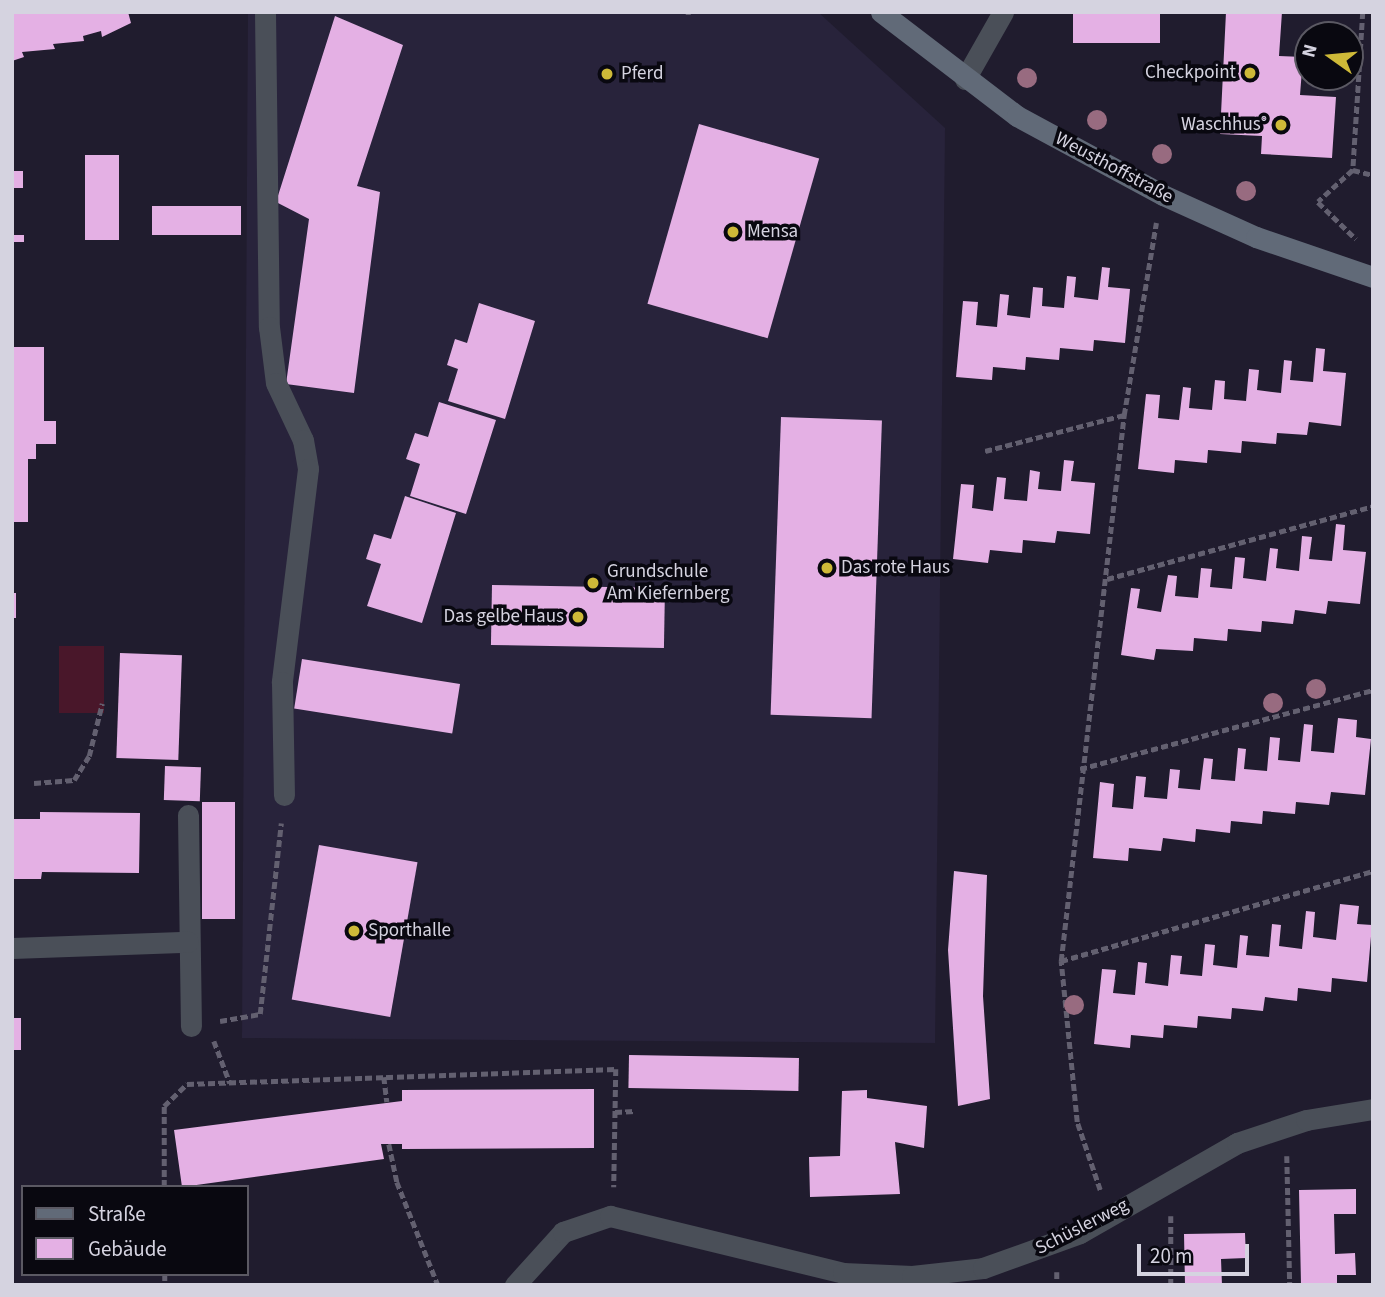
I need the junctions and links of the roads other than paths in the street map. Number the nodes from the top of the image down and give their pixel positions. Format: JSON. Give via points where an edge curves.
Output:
{"nodes":[{"id":1,"x":265,"y":12,"type":"edge"},
{"id":2,"x":880,"y":12,"type":"edge"},
{"id":3,"x":1003,"y":12,"type":"edge"},
{"id":4,"x":965,"y":79,"type":"junction"},
{"id":5,"x":1373,"y":277,"type":"edge"},
{"id":6,"x":284,"y":796,"type":"road end"},
{"id":7,"x":188,"y":815,"type":"dead end"},
{"id":8,"x":188,"y":942,"type":"junction"},
{"id":9,"x":12,"y":948,"type":"edge"},
{"id":10,"x":191,"y":1026,"type":"road end"},
{"id":11,"x":1373,"y":1109,"type":"edge"},
{"id":12,"x":515,"y":1285,"type":"edge"}],
"edges":[{"from":1,"to":6,"type":"street","via":[[270,327],[276,383],[303,440],[308,469],[282,682]]},
{"from":2,"to":4,"type":"street","name":"Weusthoffstraße"},
{"from":3,"to":4,"type":"street"},
{"from":4,"to":5,"type":"street","name":"Weusthoffstraße","via":[[1017,116],[1163,195],[1256,237]]},
{"from":7,"to":8,"type":"street"},
{"from":8,"to":9,"type":"street"},
{"from":8,"to":10,"type":"street"},
{"from":11,"to":12,"type":"street","name":"Schüslerweg","via":[[1286,1126],[1237,1143],[1106,1217],[1014,1260],[900,1276],[773,1260],[661,1224],[610,1216],[563,1232]]}]}
